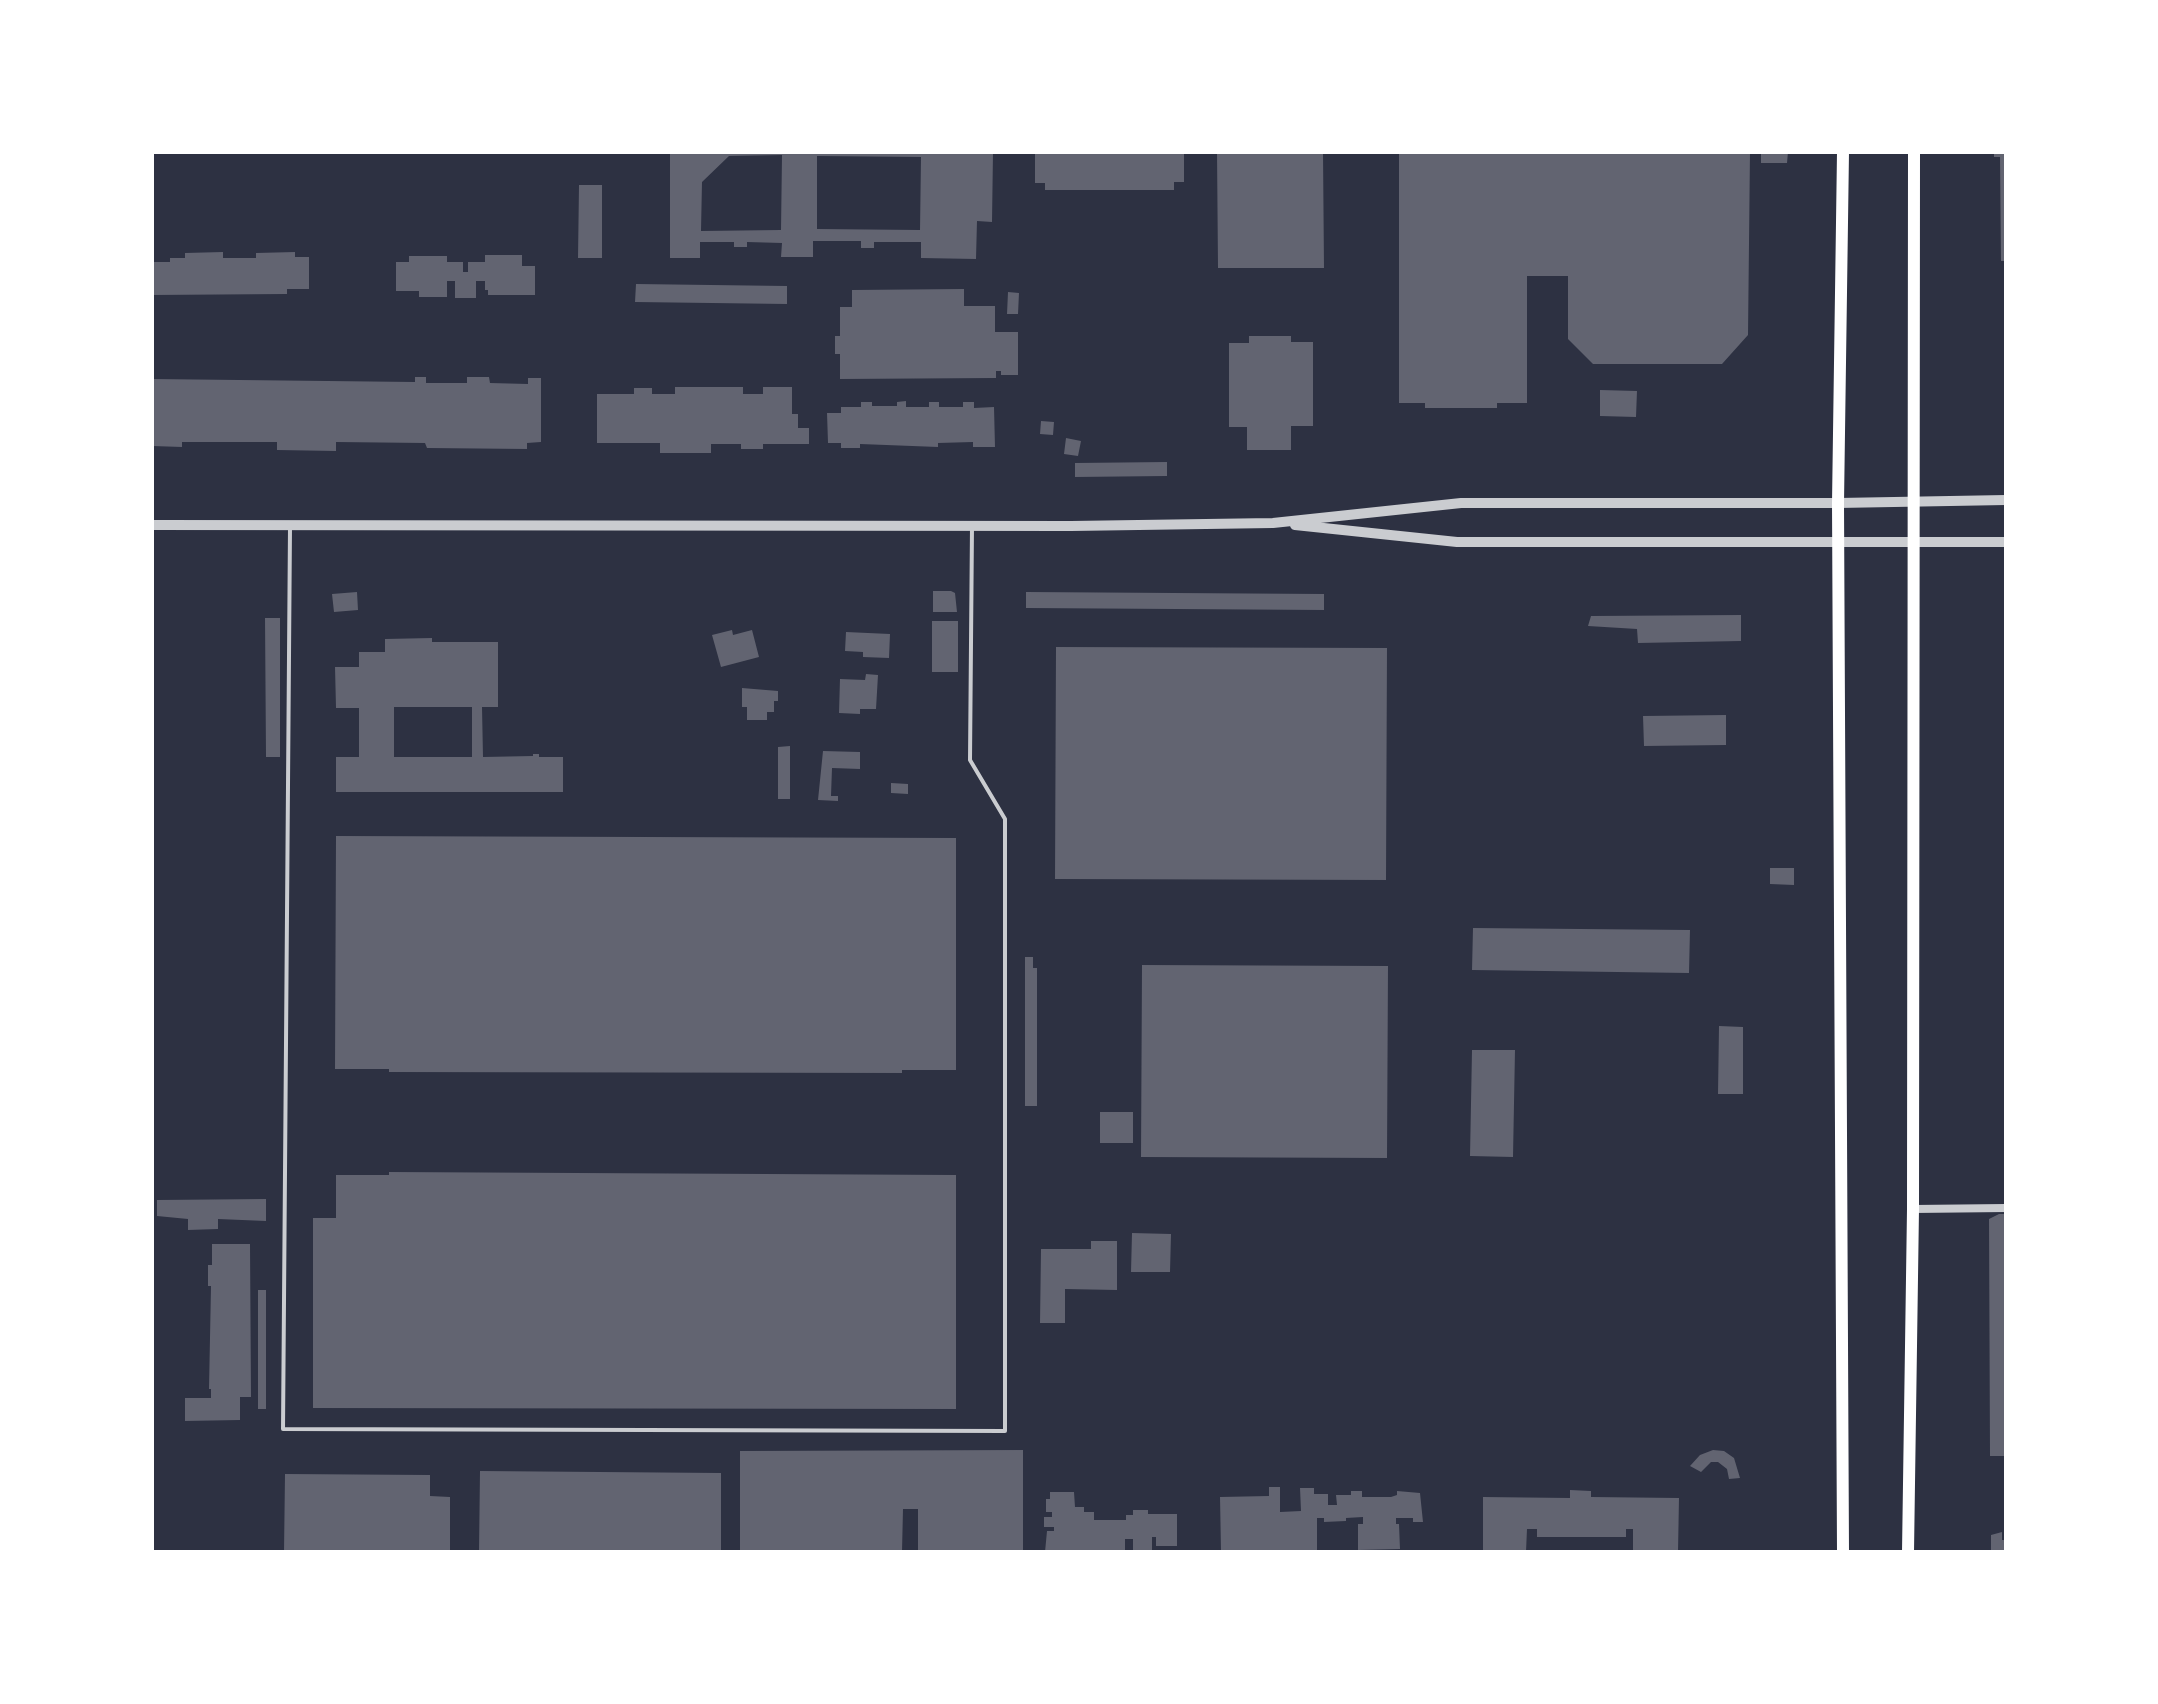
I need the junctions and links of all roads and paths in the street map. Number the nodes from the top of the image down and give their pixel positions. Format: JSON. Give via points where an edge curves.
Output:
{"nodes":[{"id":1,"x":1843,"y":152,"type":"edge"},
{"id":2,"x":1914,"y":152,"type":"edge"},
{"id":3,"x":1913,"y":500,"type":"junction"},
{"id":4,"x":2006,"y":500,"type":"edge"},
{"id":5,"x":1838,"y":503,"type":"junction"},
{"id":6,"x":1273,"y":523,"type":"junction"},
{"id":7,"x":152,"y":525,"type":"edge"},
{"id":8,"x":290,"y":525,"type":"junction"},
{"id":9,"x":972,"y":525,"type":"junction"},
{"id":10,"x":1838,"y":542,"type":"junction"},
{"id":11,"x":1913,"y":542,"type":"junction"},
{"id":12,"x":2006,"y":542,"type":"edge"},
{"id":13,"x":2006,"y":1208,"type":"edge"},
{"id":14,"x":1913,"y":1209,"type":"junction"},
{"id":15,"x":1843,"y":1552,"type":"edge"},
{"id":16,"x":1908,"y":1552,"type":"edge"}],
"edges":[{"from":1,"to":5,"type":"main road"},
{"from":2,"to":3,"type":"main road"},
{"from":3,"to":4,"type":"street"},
{"from":3,"to":5,"type":"street"},
{"from":3,"to":11,"type":"main road"},
{"from":5,"to":6,"type":"street","via":[[1461,503]]},
{"from":5,"to":10,"type":"main road"},
{"from":6,"to":9,"type":"street"},
{"from":6,"to":10,"type":"street","via":[[1457,542]]},
{"from":7,"to":8,"type":"street"},
{"from":8,"to":9,"type":"street"},
{"from":8,"to":9,"type":"lane","via":[[283,1429],[1005,1431],[1005,819],[970,760]]},
{"from":10,"to":11,"type":"street"},
{"from":10,"to":15,"type":"main road"},
{"from":11,"to":12,"type":"street"},
{"from":11,"to":14,"type":"main road"},
{"from":13,"to":14,"type":"street"},
{"from":14,"to":16,"type":"main road"}]}
